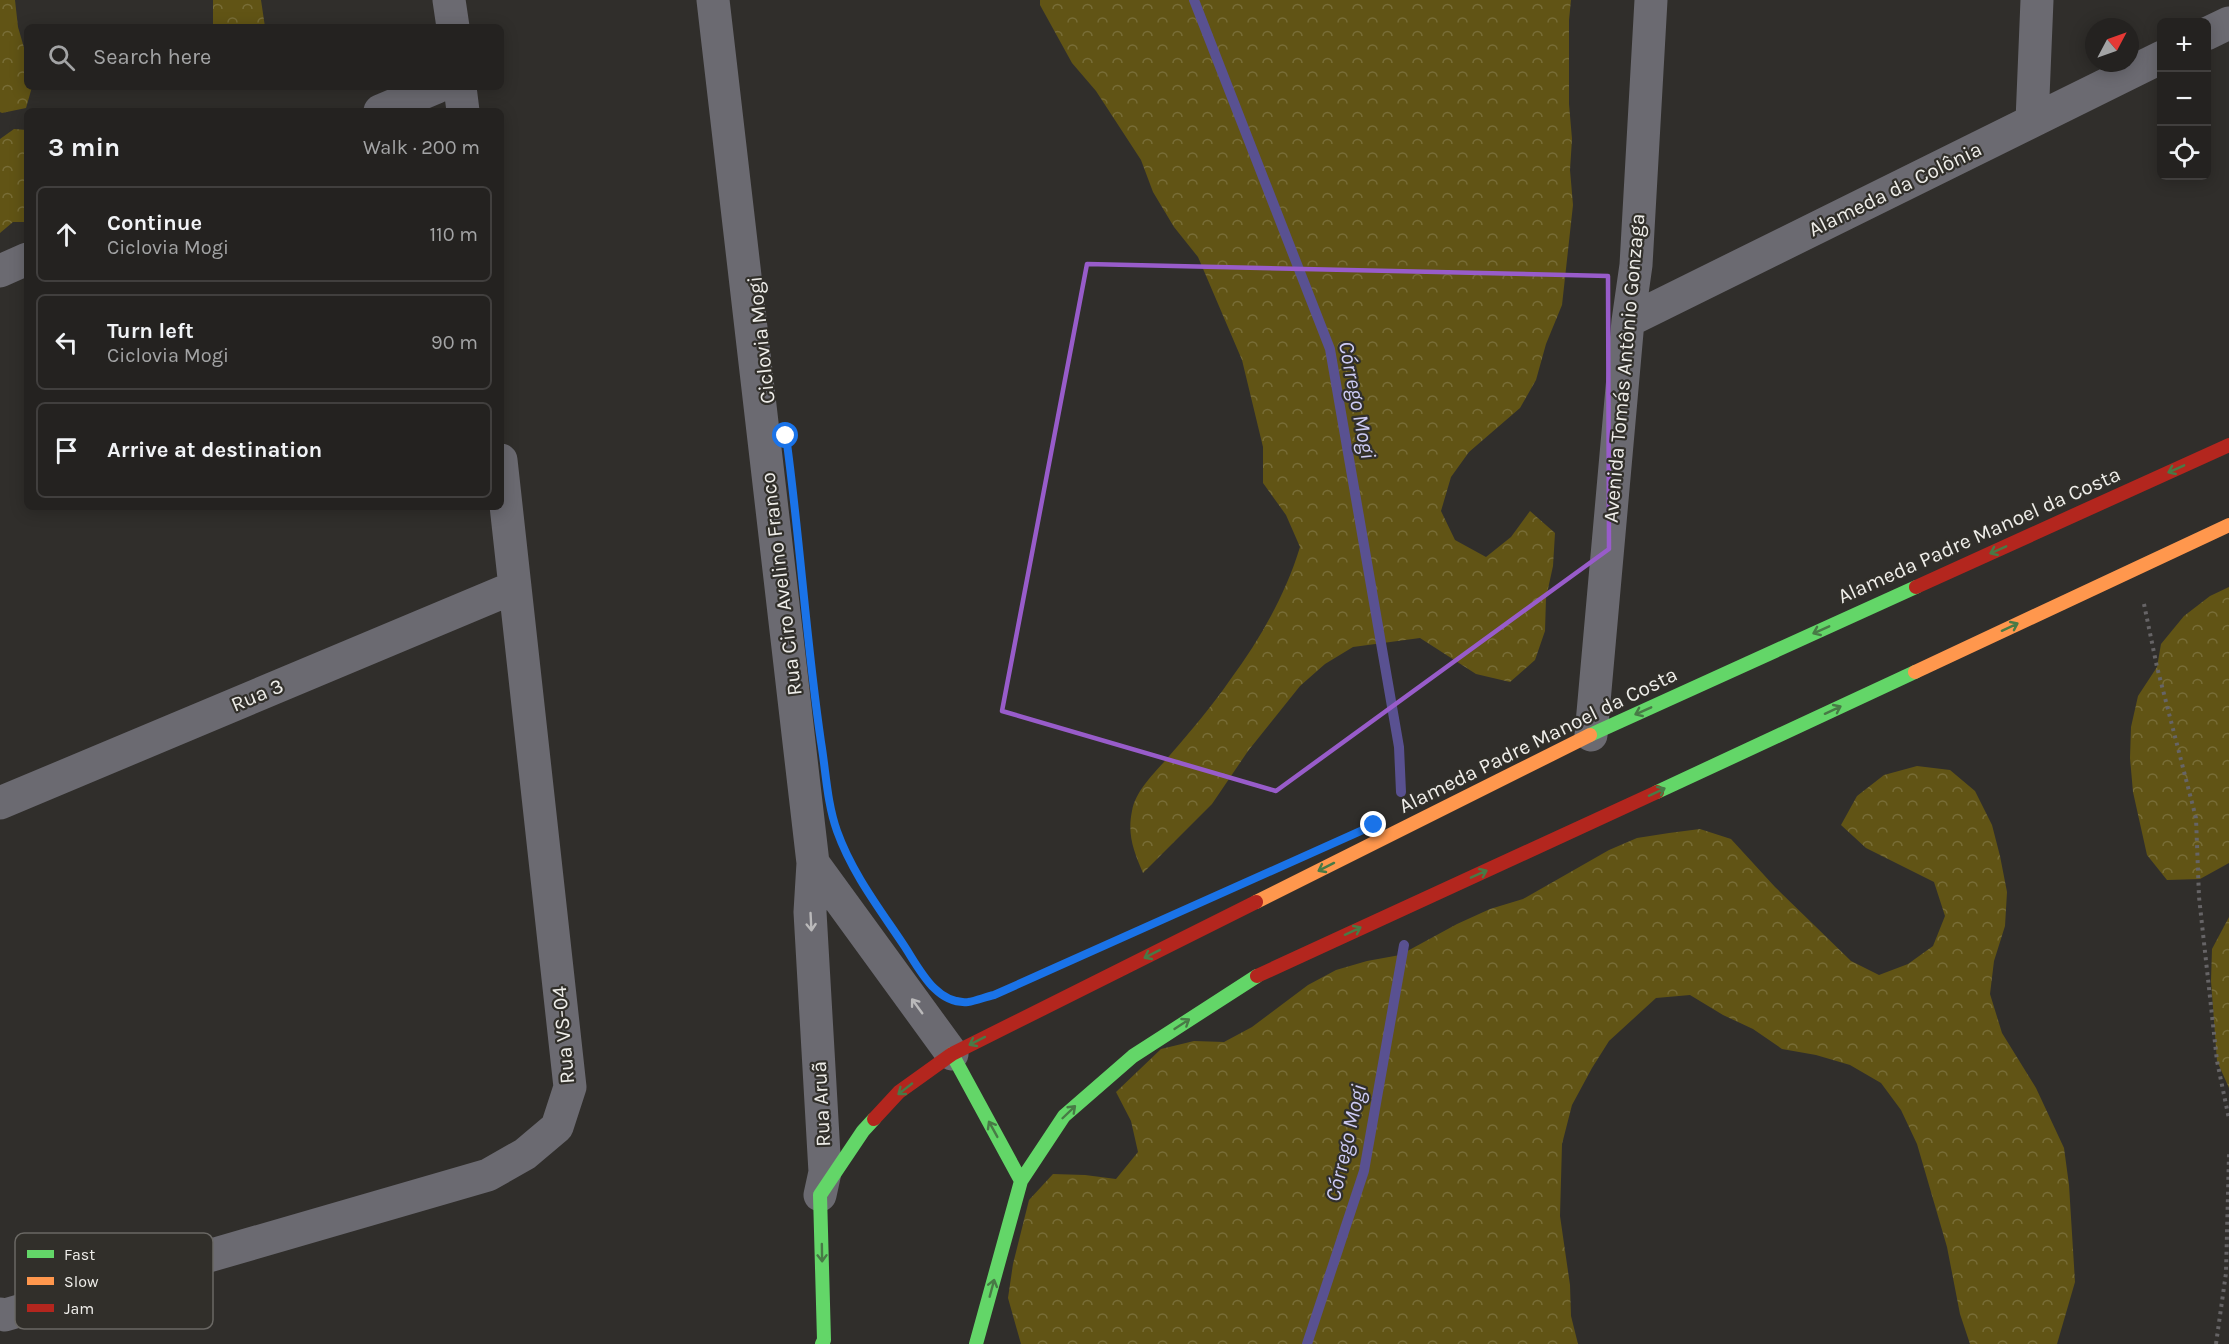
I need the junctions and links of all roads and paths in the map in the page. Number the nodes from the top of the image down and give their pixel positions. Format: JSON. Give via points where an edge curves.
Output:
{"nodes":[{"id":1,"x":449,"y":0,"type":"edge"},
{"id":2,"x":713,"y":0,"type":"edge"},
{"id":3,"x":1651,"y":0,"type":"edge"},
{"id":4,"x":2037,"y":0,"type":"edge"},
{"id":5,"x":2229,"y":23,"type":"edge"},
{"id":6,"x":453,"y":24,"type":"edge"},
{"id":7,"x":2211,"y":32,"type":"edge"},
{"id":8,"x":2157,"y":59,"type":"edge"},
{"id":9,"x":430,"y":90,"type":"edge"},
{"id":10,"x":460,"y":90,"type":"edge"},
{"id":11,"x":387,"y":108,"type":"edge"},
{"id":12,"x":463,"y":108,"type":"edge"},
{"id":13,"x":2032,"y":121,"type":"junction"},
{"id":14,"x":24,"y":260,"type":"edge"},
{"id":15,"x":0,"y":271,"type":"edge"},
{"id":16,"x":1628,"y":321,"type":"junction"},
{"id":17,"x":2229,"y":445,"type":"edge"},
{"id":18,"x":504,"y":487,"type":"edge"},
{"id":19,"x":2229,"y":525,"type":"edge"},
{"id":20,"x":2137,"y":568,"type":"junction"},
{"id":21,"x":515,"y":587,"type":"junction"},
{"id":22,"x":1591,"y":735,"type":"junction"},
{"id":23,"x":0,"y":802,"type":"edge"},
{"id":24,"x":813,"y":863,"type":"junction"},
{"id":25,"x":985,"y":997,"type":"dead end"},
{"id":26,"x":949,"y":998,"type":"dead end"},
{"id":27,"x":952,"y":1054,"type":"junction"},
{"id":28,"x":2229,"y":1119,"type":"edge"},
{"id":29,"x":2229,"y":1154,"type":"edge"},
{"id":30,"x":1021,"y":1181,"type":"junction"},
{"id":31,"x":820,"y":1195,"type":"junction"},
{"id":32,"x":213,"y":1254,"type":"edge"},
{"id":33,"x":15,"y":1312,"type":"edge"},
{"id":34,"x":0,"y":1314,"type":"edge"},
{"id":35,"x":822,"y":1344,"type":"edge"},
{"id":36,"x":976,"y":1344,"type":"edge"},
{"id":37,"x":2216,"y":1344,"type":"edge"}],
"edges":[{"from":1,"to":6,"type":"street"},
{"from":2,"to":24,"type":"street","name":"Rua Ciro Avelino Franco"},
{"from":3,"to":16,"type":"street","name":"Avenida Tomás Antônio Gonzaga","via":[[1636,265]]},
{"from":4,"to":13,"type":"street"},
{"from":5,"to":7,"type":"street"},
{"from":8,"to":13,"type":"street","name":"Alameda da Colônia"},
{"from":9,"to":11,"type":"street"},
{"from":10,"to":12,"type":"street"},
{"from":13,"to":16,"type":"street","name":"Alameda da Colônia"},
{"from":14,"to":15,"type":"street"},
{"from":16,"to":22,"type":"street","name":"Avenida Tomás Antônio Gonzaga"},
{"from":17,"to":22,"type":"main road","name":"Alameda Padre Manoel da Costa","one_way":true},
{"from":18,"to":21,"type":"street","name":"Rua VS-04"},
{"from":19,"to":20,"type":"main road"},
{"from":20,"to":28,"type":"path","via":[[2157,667],[2196,818],[2199,897],[2216,1049]]},
{"from":30,"to":20,"type":"main road","one_way":true,"via":[[1064,1116],[1133,1056],[1265,971]]},
{"from":21,"to":23,"type":"street","name":"Rua 3"},
{"from":21,"to":32,"type":"street","name":"Rua VS-04","via":[[570,1087],[557,1126],[525,1154],[488,1174]]},
{"from":22,"to":27,"type":"main road","name":"Alameda Padre Manoel da Costa","one_way":true},
{"from":27,"to":24,"type":"street","name":"Rua Ciro Avelino Franco","one_way":true},
{"from":24,"to":31,"type":"street","name":"Rua Aruã","one_way":true,"via":[[810,912],[825,1172]]},
{"from":25,"to":26,"type":"path","via":[[966,1002]]},
{"from":30,"to":27,"type":"main road","one_way":true},
{"from":27,"to":31,"type":"main road","name":"Alameda Padre Manoel da Costa","one_way":true,"via":[[899,1092],[863,1131]]},
{"from":29,"to":37,"type":"path","via":[[2226,1273]]},
{"from":36,"to":30,"type":"main road","one_way":true},
{"from":31,"to":35,"type":"main road","name":"Rua Aruã","one_way":true},
{"from":33,"to":34,"type":"street","name":"Rua VS-04"}]}
